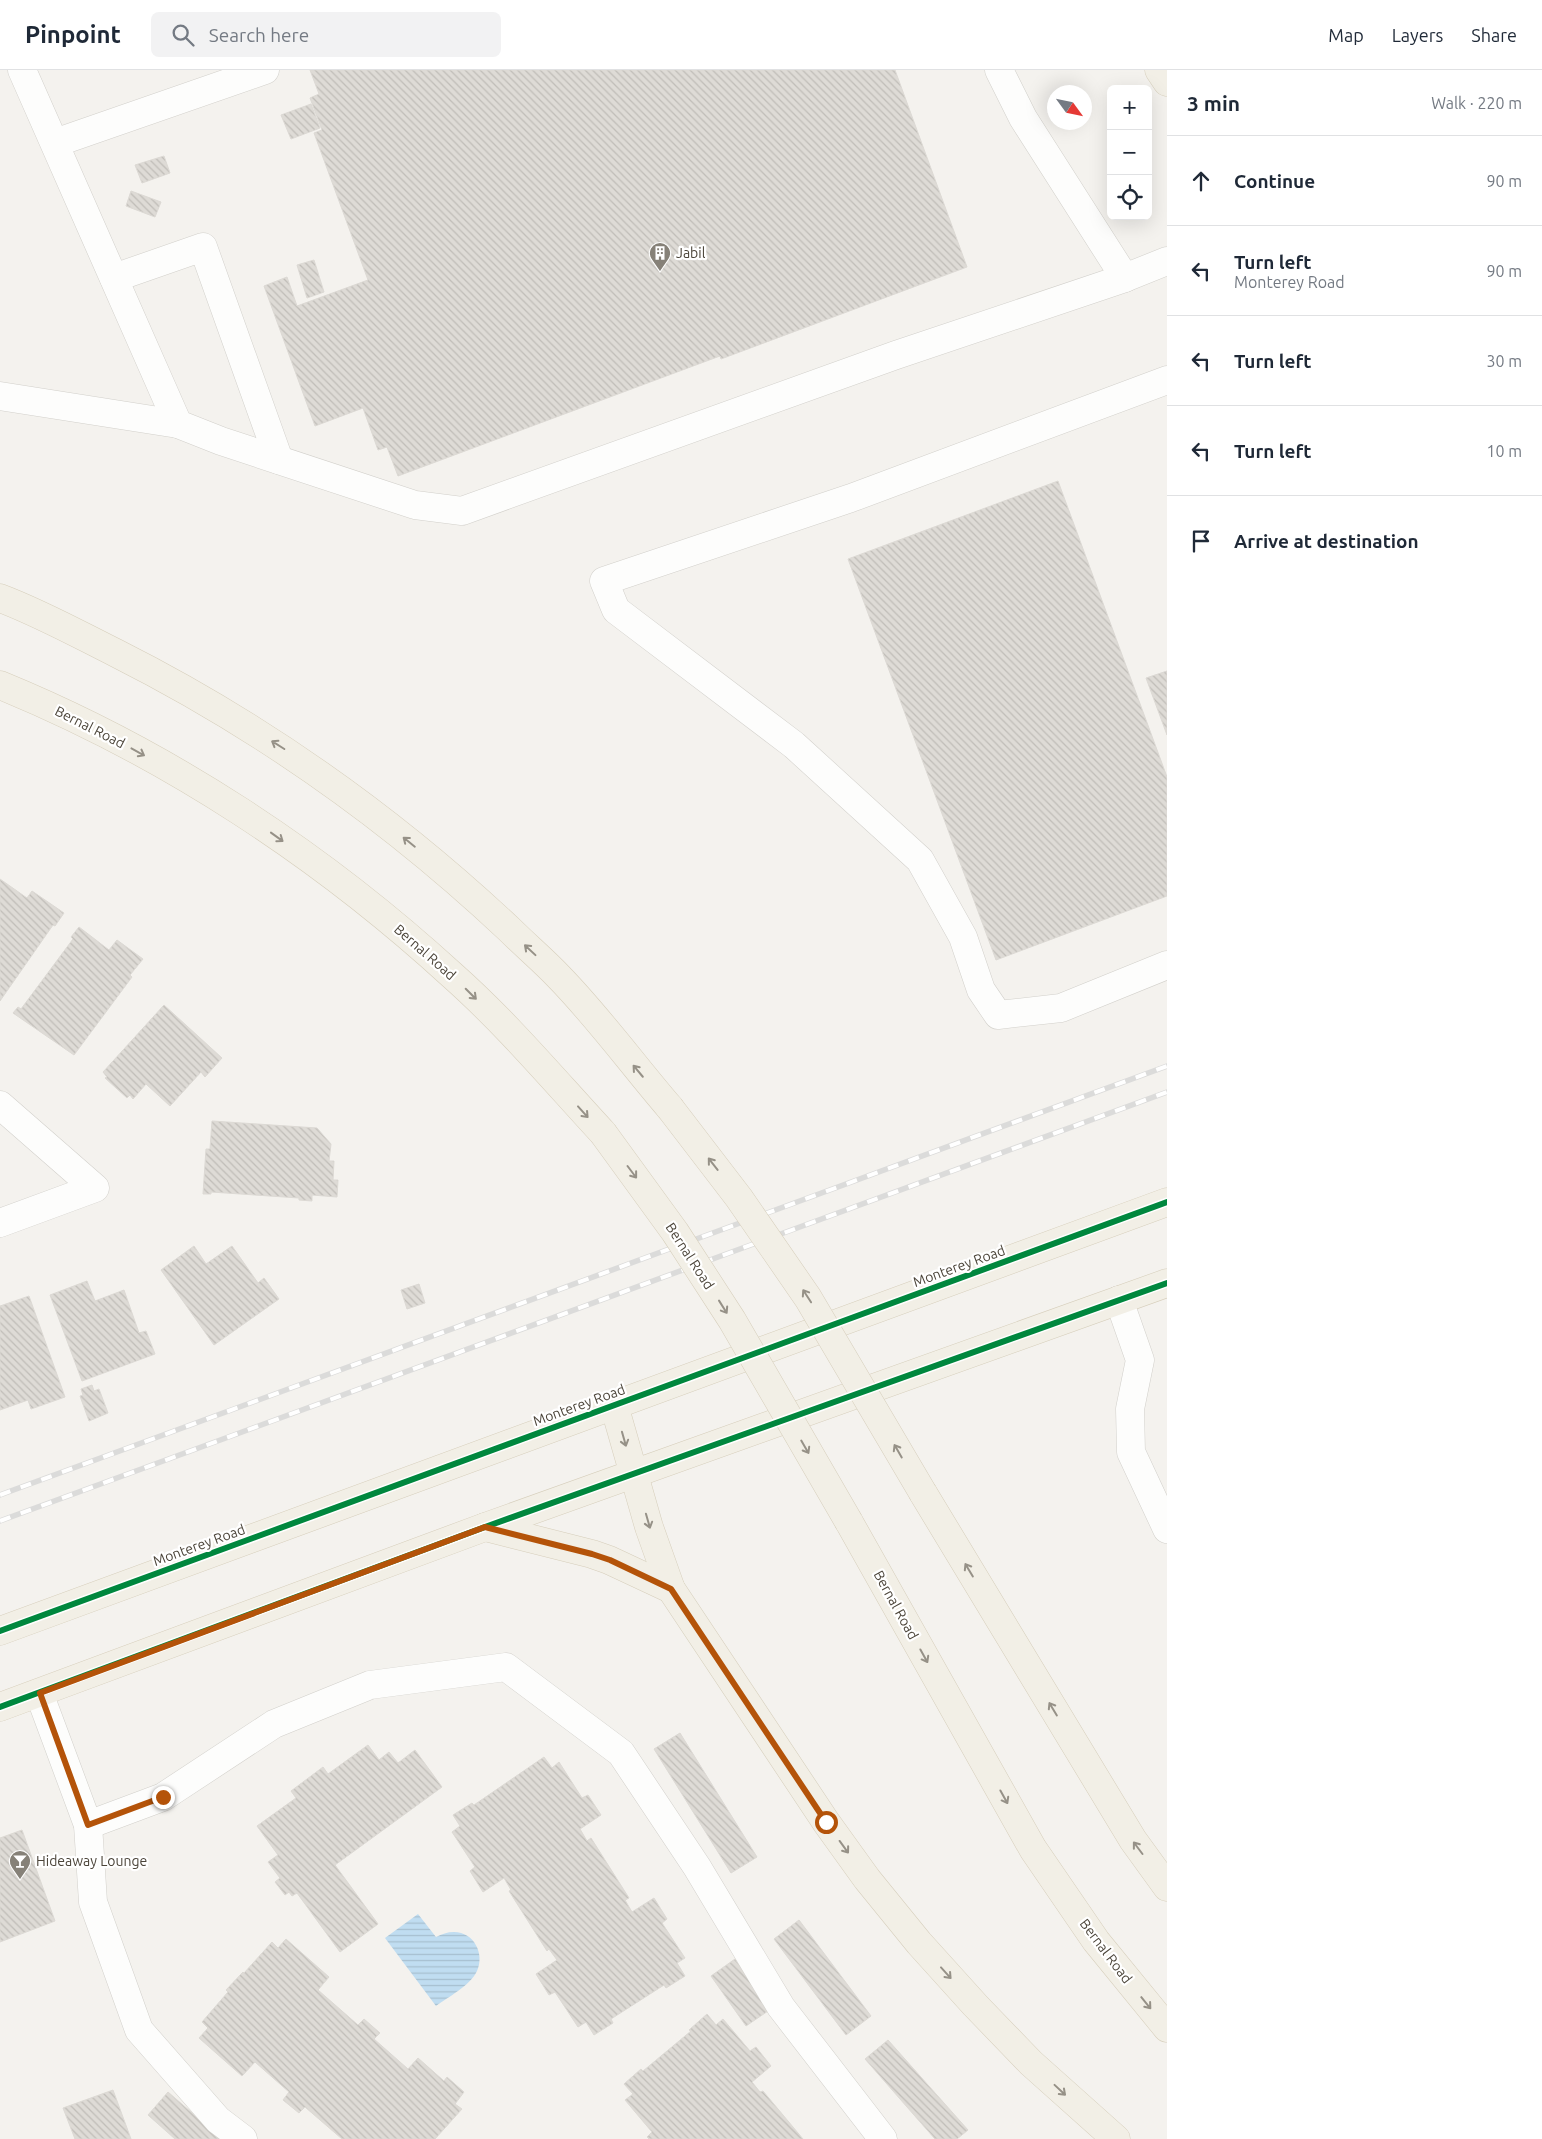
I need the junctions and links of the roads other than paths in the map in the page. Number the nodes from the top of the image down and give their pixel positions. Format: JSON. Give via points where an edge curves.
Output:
{"nodes":[{"id":1,"x":22,"y":70,"type":"edge"},
{"id":2,"x":265,"y":70,"type":"edge"},
{"id":3,"x":999,"y":70,"type":"edge"},
{"id":4,"x":1159,"y":70,"type":"edge"},
{"id":5,"x":1167,"y":82,"type":"edge"},
{"id":6,"x":54,"y":143,"type":"junction"},
{"id":7,"x":1167,"y":261,"type":"edge"},
{"id":8,"x":114,"y":278,"type":"junction"},
{"id":9,"x":1126,"y":278,"type":"junction"},
{"id":10,"x":1167,"y":380,"type":"edge"},
{"id":11,"x":0,"y":396,"type":"edge"},
{"id":12,"x":178,"y":424,"type":"junction"},
{"id":13,"x":279,"y":460,"type":"junction"},
{"id":14,"x":0,"y":598,"type":"edge"},
{"id":15,"x":0,"y":685,"type":"edge"},
{"id":16,"x":1167,"y":965,"type":"edge"},
{"id":17,"x":0,"y":1105,"type":"edge"},
{"id":18,"x":1167,"y":1202,"type":"edge"},
{"id":19,"x":0,"y":1223,"type":"edge"},
{"id":20,"x":1167,"y":1282,"type":"edge"},
{"id":21,"x":1119,"y":1300,"type":"junction"},
{"id":22,"x":614,"y":1405,"type":"junction"},
{"id":23,"x":634,"y":1474,"type":"junction"},
{"id":24,"x":485,"y":1527,"type":"junction"},
{"id":25,"x":1167,"y":1529,"type":"edge"},
{"id":26,"x":671,"y":1589,"type":"junction"},
{"id":27,"x":0,"y":1631,"type":"edge"},
{"id":28,"x":40,"y":1693,"type":"junction"},
{"id":29,"x":0,"y":1707,"type":"edge"},
{"id":30,"x":88,"y":1825,"type":"junction"},
{"id":31,"x":1167,"y":1887,"type":"edge"},
{"id":32,"x":1167,"y":2028,"type":"edge"},
{"id":33,"x":243,"y":2139,"type":"edge"},
{"id":34,"x":883,"y":2139,"type":"edge"},
{"id":35,"x":1116,"y":2139,"type":"edge"}],
"edges":[{"from":1,"to":6,"type":"street"},
{"from":2,"to":6,"type":"street"},
{"from":3,"to":9,"type":"street","via":[[1023,118]]},
{"from":4,"to":5,"type":"main road"},
{"from":6,"to":8,"type":"street"},
{"from":7,"to":9,"type":"street"},
{"from":8,"to":12,"type":"street"},
{"from":8,"to":13,"type":"street","via":[[203,247]]},
{"from":9,"to":13,"type":"street","via":[[896,355],[462,511],[415,505]]},
{"from":10,"to":16,"type":"street","via":[[851,498],[604,581],[616,610],[794,744],[920,860],[963,937],[981,990],[998,1015],[1061,1008]]},
{"from":11,"to":12,"type":"street"},
{"from":12,"to":13,"type":"street"},
{"from":31,"to":14,"type":"main road","one_way":true,"bridge":true,"via":[[1133,1840],[808,1298],[739,1198],[670,1108],[560,978],[407,840],[283,748],[213,705],[84,637]]},
{"from":15,"to":32,"type":"main road","name":"Bernal Road","one_way":true,"bridge":true,"via":[[100,731],[194,783],[270,831],[342,883],[454,976],[603,1133],[652,1198],[726,1312],[849,1522],[1033,1849],[1096,1941]]},
{"from":17,"to":19,"type":"street","via":[[95,1188]]},
{"from":18,"to":22,"type":"main road","name":"Monterey Road"},
{"from":20,"to":21,"type":"main road"},
{"from":21,"to":23,"type":"main road"},
{"from":21,"to":25,"type":"street","via":[[1140,1360],[1130,1409],[1131,1452]]},
{"from":22,"to":23,"type":"main road","one_way":true},
{"from":22,"to":27,"type":"main road","name":"Monterey Road"},
{"from":23,"to":24,"type":"main road"},
{"from":23,"to":26,"type":"main road","one_way":true},
{"from":24,"to":26,"type":"main road","via":[[592,1554]]},
{"from":24,"to":28,"type":"main road"},
{"from":26,"to":35,"type":"main road","one_way":true,"via":[[867,1879],[975,2005],[1031,2063]]},
{"from":28,"to":29,"type":"main road"},
{"from":28,"to":30,"type":"street"},
{"from":30,"to":33,"type":"street","via":[[93,1902],[139,2030],[218,2120]]},
{"from":30,"to":34,"type":"street","via":[[163,1797],[274,1724],[370,1685],[506,1667],[621,1752],[697,1867],[781,2007]]}]}
